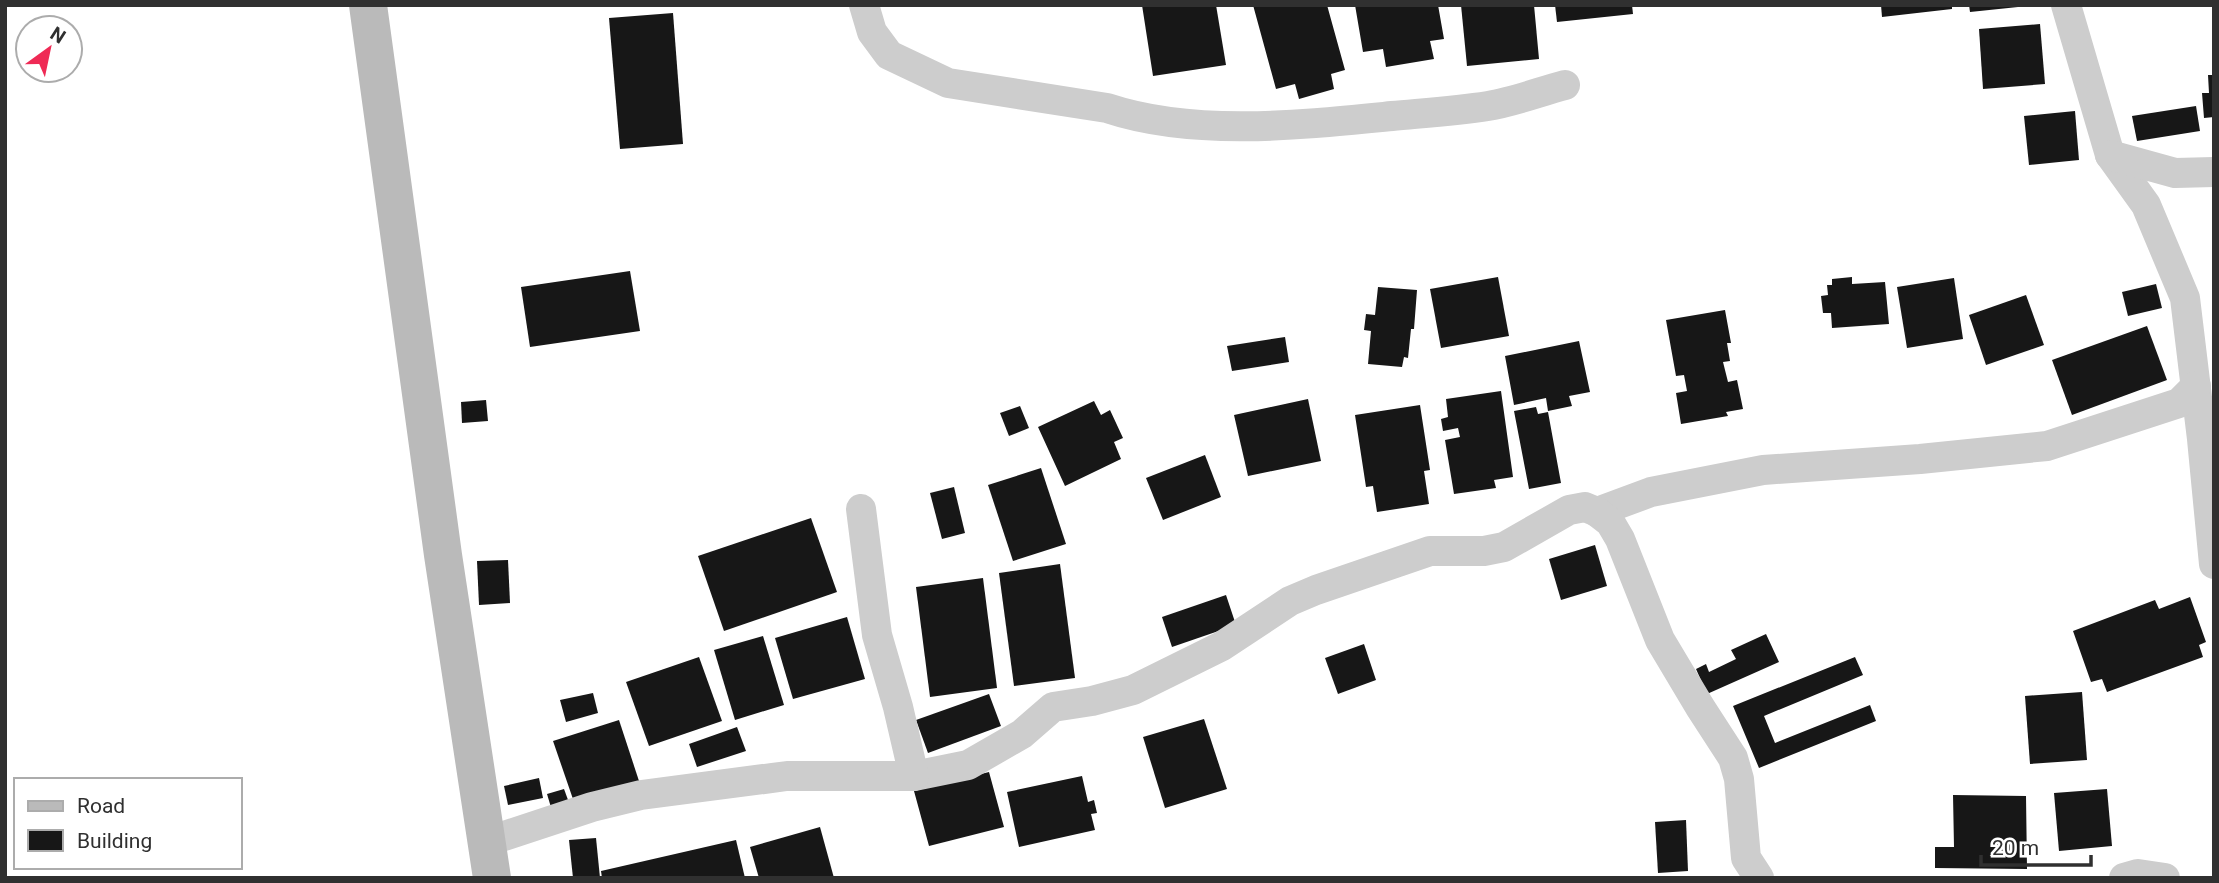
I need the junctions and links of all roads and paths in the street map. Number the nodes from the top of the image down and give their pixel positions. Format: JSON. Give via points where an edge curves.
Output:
{"nodes":[{"id":1,"x":368,"y":5,"type":"edge"},
{"id":2,"x":864,"y":5,"type":"edge"},
{"id":3,"x":2066,"y":5,"type":"edge"},
{"id":4,"x":1564,"y":85,"type":"dead end"},
{"id":5,"x":2109,"y":155,"type":"junction"},
{"id":6,"x":2214,"y":172,"type":"edge"},
{"id":7,"x":2196,"y":386,"type":"junction"},
{"id":8,"x":2211,"y":506,"type":"edge"},
{"id":9,"x":861,"y":509,"type":"dead end"},
{"id":10,"x":1597,"y":512,"type":"junction"},
{"id":11,"x":2214,"y":564,"type":"edge"},
{"id":12,"x":914,"y":776,"type":"junction"},
{"id":13,"x":489,"y":860,"type":"edge"},
{"id":14,"x":1759,"y":878,"type":"edge"},
{"id":15,"x":2124,"y":878,"type":"edge"},
{"id":16,"x":2165,"y":878,"type":"edge"}],
"edges":[{"from":1,"to":13,"type":"main road"},
{"from":2,"to":4,"type":"street","via":[[872,32],[889,55],[948,83],[1107,108],[1164,122],[1312,124],[1489,106]]},
{"from":3,"to":5,"type":"street"},
{"from":5,"to":6,"type":"street","via":[[2175,173]]},
{"from":5,"to":7,"type":"street","via":[[2146,205],[2185,298]]},
{"from":7,"to":8,"type":"street"},
{"from":7,"to":10,"type":"street","via":[[2179,404],[2047,446],[1763,470],[1651,492]]},
{"from":8,"to":11,"type":"street"},
{"from":9,"to":12,"type":"street","via":[[877,635]]},
{"from":10,"to":12,"type":"street","via":[[1584,507],[1569,510],[1504,547],[1430,551],[1315,590],[1222,646],[1133,690],[1054,707],[1021,734],[968,765]]},
{"from":10,"to":14,"type":"street","via":[[1620,538],[1660,640],[1733,758],[1746,858]]},
{"from":12,"to":13,"type":"street","via":[[787,776],[641,795],[592,807]]},
{"from":15,"to":16,"type":"street","via":[[2137,874]]}]}
